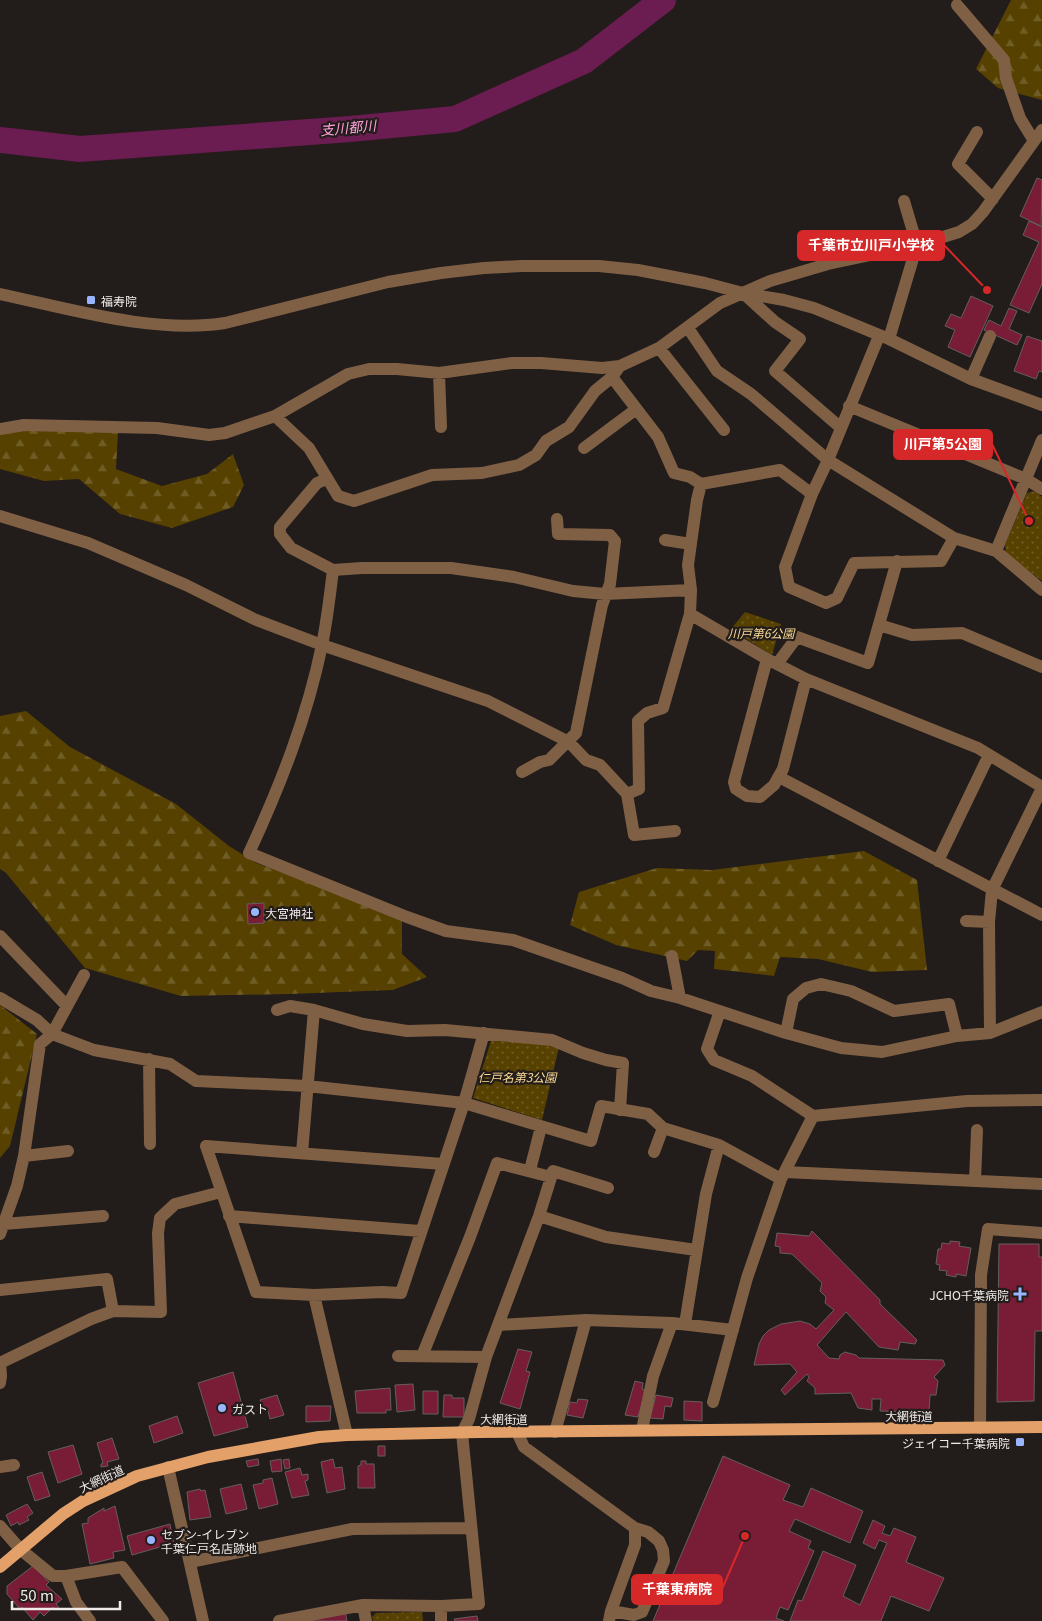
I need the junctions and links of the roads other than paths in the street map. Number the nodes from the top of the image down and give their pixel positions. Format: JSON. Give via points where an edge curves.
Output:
{"nodes":[{"id":1,"x":957,"y":5,"type":"dead end"},
{"id":2,"x":977,"y":132,"type":"dead end"},
{"id":3,"x":1038,"y":136,"type":"edge"},
{"id":4,"x":993,"y":199,"type":"junction"},
{"id":5,"x":904,"y":201,"type":"dead end"},
{"id":6,"x":917,"y":245,"type":"junction"},
{"id":7,"x":743,"y":293,"type":"junction"},
{"id":8,"x":0,"y":294,"type":"edge"},
{"id":9,"x":688,"y":328,"type":"junction"},
{"id":10,"x":990,"y":336,"type":"dead end"},
{"id":11,"x":884,"y":337,"type":"junction"},
{"id":12,"x":659,"y":348,"type":"junction"},
{"id":13,"x":620,"y":366,"type":"junction"},
{"id":14,"x":438,"y":373,"type":"junction"},
{"id":15,"x":612,"y":377,"type":"junction"},
{"id":16,"x":971,"y":379,"type":"junction"},
{"id":17,"x":1042,"y":405,"type":"edge"},
{"id":18,"x":849,"y":406,"type":"junction"},
{"id":19,"x":635,"y":410,"type":"junction"},
{"id":20,"x":275,"y":416,"type":"junction"},
{"id":21,"x":440,"y":427,"type":"dead end"},
{"id":22,"x":840,"y":428,"type":"junction"},
{"id":23,"x":0,"y":429,"type":"edge"},
{"id":24,"x":724,"y":430,"type":"dead end"},
{"id":25,"x":1042,"y":440,"type":"edge"},
{"id":26,"x":584,"y":448,"type":"dead end"},
{"id":27,"x":828,"y":460,"type":"junction"},
{"id":28,"x":328,"y":479,"type":"junction"},
{"id":29,"x":1026,"y":479,"type":"junction"},
{"id":30,"x":701,"y":484,"type":"junction"},
{"id":31,"x":1042,"y":489,"type":"edge"},
{"id":32,"x":812,"y":494,"type":"junction"},
{"id":33,"x":0,"y":516,"type":"edge"},
{"id":34,"x":557,"y":519,"type":"dead end"},
{"id":35,"x":954,"y":538,"type":"junction"},
{"id":36,"x":665,"y":540,"type":"dead end"},
{"id":37,"x":691,"y":544,"type":"junction"},
{"id":38,"x":996,"y":551,"type":"junction"},
{"id":39,"x":897,"y":561,"type":"junction"},
{"id":40,"x":333,"y":570,"type":"junction"},
{"id":41,"x":691,"y":590,"type":"junction"},
{"id":42,"x":1042,"y":590,"type":"edge"},
{"id":43,"x":605,"y":594,"type":"junction"},
{"id":44,"x":690,"y":614,"type":"junction"},
{"id":45,"x":878,"y":625,"type":"junction"},
{"id":46,"x":322,"y":645,"type":"junction"},
{"id":47,"x":772,"y":662,"type":"junction"},
{"id":48,"x":1042,"y":668,"type":"edge"},
{"id":49,"x":806,"y":680,"type":"junction"},
{"id":50,"x":569,"y":742,"type":"junction"},
{"id":51,"x":989,"y":755,"type":"junction"},
{"id":52,"x":522,"y":772,"type":"dead end"},
{"id":53,"x":779,"y":778,"type":"junction"},
{"id":54,"x":1042,"y":788,"type":"edge"},
{"id":55,"x":627,"y":794,"type":"junction"},
{"id":56,"x":675,"y":831,"type":"dead end"},
{"id":57,"x":938,"y":861,"type":"junction"},
{"id":58,"x":992,"y":890,"type":"junction"},
{"id":59,"x":1042,"y":915,"type":"edge"},
{"id":60,"x":966,"y":921,"type":"dead end"},
{"id":61,"x":989,"y":922,"type":"junction"},
{"id":62,"x":0,"y":936,"type":"edge"},
{"id":63,"x":672,"y":956,"type":"dead end"},
{"id":64,"x":84,"y":975,"type":"dead end"},
{"id":65,"x":0,"y":998,"type":"edge"},
{"id":66,"x":680,"y":998,"type":"junction"},
{"id":67,"x":68,"y":1006,"type":"junction"},
{"id":68,"x":277,"y":1010,"type":"dead end"},
{"id":69,"x":314,"y":1010,"type":"junction"},
{"id":70,"x":720,"y":1011,"type":"junction"},
{"id":71,"x":1042,"y":1012,"type":"edge"},
{"id":72,"x":484,"y":1033,"type":"junction"},
{"id":73,"x":786,"y":1033,"type":"junction"},
{"id":74,"x":990,"y":1033,"type":"junction"},
{"id":75,"x":52,"y":1034,"type":"junction"},
{"id":76,"x":957,"y":1036,"type":"junction"},
{"id":77,"x":148,"y":1059,"type":"junction"},
{"id":78,"x":307,"y":1086,"type":"junction"},
{"id":79,"x":1041,"y":1098,"type":"edge"},
{"id":80,"x":464,"y":1103,"type":"junction"},
{"id":81,"x":620,"y":1110,"type":"junction"},
{"id":82,"x":814,"y":1116,"type":"junction"},
{"id":83,"x":542,"y":1127,"type":"junction"},
{"id":84,"x":663,"y":1128,"type":"junction"},
{"id":85,"x":977,"y":1130,"type":"dead end"},
{"id":86,"x":150,"y":1144,"type":"dead end"},
{"id":87,"x":720,"y":1145,"type":"junction"},
{"id":88,"x":68,"y":1151,"type":"dead end"},
{"id":89,"x":654,"y":1152,"type":"dead end"},
{"id":90,"x":302,"y":1153,"type":"junction"},
{"id":91,"x":24,"y":1156,"type":"junction"},
{"id":92,"x":443,"y":1164,"type":"junction"},
{"id":93,"x":530,"y":1170,"type":"junction"},
{"id":94,"x":783,"y":1176,"type":"junction"},
{"id":95,"x":551,"y":1177,"type":"junction"},
{"id":96,"x":975,"y":1181,"type":"junction"},
{"id":97,"x":1042,"y":1184,"type":"edge"},
{"id":98,"x":608,"y":1188,"type":"dead end"},
{"id":99,"x":222,"y":1192,"type":"junction"},
{"id":100,"x":103,"y":1216,"type":"dead end"},
{"id":101,"x":228,"y":1216,"type":"junction"},
{"id":102,"x":539,"y":1216,"type":"junction"},
{"id":103,"x":2,"y":1229,"type":"edge"},
{"id":104,"x":420,"y":1231,"type":"junction"},
{"id":105,"x":1042,"y":1233,"type":"edge"},
{"id":106,"x":696,"y":1250,"type":"junction"},
{"id":107,"x":0,"y":1290,"type":"edge"},
{"id":108,"x":314,"y":1295,"type":"junction"},
{"id":109,"x":113,"y":1311,"type":"junction"},
{"id":110,"x":586,"y":1320,"type":"junction"},
{"id":111,"x":678,"y":1324,"type":"junction"},
{"id":112,"x":498,"y":1325,"type":"junction"},
{"id":113,"x":733,"y":1330,"type":"junction"},
{"id":114,"x":398,"y":1356,"type":"dead end"},
{"id":115,"x":422,"y":1356,"type":"junction"},
{"id":116,"x":486,"y":1357,"type":"junction"},
{"id":117,"x":0,"y":1363,"type":"edge"},
{"id":118,"x":0,"y":1383,"type":"edge"},
{"id":119,"x":713,"y":1402,"type":"dead end"},
{"id":120,"x":1042,"y":1427,"type":"edge"},
{"id":121,"x":980,"y":1428,"type":"junction"},
{"id":122,"x":642,"y":1430,"type":"junction"},
{"id":123,"x":517,"y":1432,"type":"junction"},
{"id":124,"x":556,"y":1432,"type":"junction"},
{"id":125,"x":462,"y":1433,"type":"junction"},
{"id":126,"x":347,"y":1435,"type":"junction"},
{"id":127,"x":14,"y":1465,"type":"dead end"},
{"id":128,"x":0,"y":1467,"type":"edge"},
{"id":129,"x":168,"y":1467,"type":"junction"},
{"id":130,"x":0,"y":1526,"type":"edge"},
{"id":131,"x":471,"y":1528,"type":"junction"},
{"id":132,"x":635,"y":1528,"type":"junction"},
{"id":133,"x":20,"y":1549,"type":"junction"},
{"id":134,"x":190,"y":1562,"type":"junction"},
{"id":135,"x":0,"y":1568,"type":"edge"},
{"id":136,"x":66,"y":1576,"type":"junction"},
{"id":137,"x":363,"y":1605,"type":"junction"},
{"id":138,"x":440,"y":1606,"type":"junction"},
{"id":139,"x":610,"y":1616,"type":"edge"},
{"id":140,"x":90,"y":1621,"type":"edge"},
{"id":141,"x":163,"y":1621,"type":"edge"},
{"id":142,"x":203,"y":1621,"type":"edge"},
{"id":143,"x":279,"y":1621,"type":"edge"},
{"id":144,"x":366,"y":1621,"type":"edge"},
{"id":145,"x":441,"y":1621,"type":"edge"}],
"edges":[{"from":1,"to":3,"type":"street","via":[[1004,60],[1006,78],[1020,118]]},
{"from":2,"to":4,"type":"street","via":[[958,164]]},
{"from":3,"to":4,"type":"street"},
{"from":4,"to":6,"type":"street","via":[[972,224],[960,232]]},
{"from":5,"to":6,"type":"street"},
{"from":6,"to":7,"type":"street","via":[[828,264],[770,281]]},
{"from":6,"to":11,"type":"street"},
{"from":7,"to":8,"type":"street","via":[[648,272],[599,266],[484,268],[388,282],[202,327],[118,319]]},
{"from":7,"to":9,"type":"street","via":[[720,303]]},
{"from":7,"to":11,"type":"street","via":[[814,308]]},
{"from":7,"to":22,"type":"street","via":[[800,339],[775,371]]},
{"from":9,"to":12,"type":"street"},
{"from":9,"to":27,"type":"street","via":[[717,371],[751,394]]},
{"from":10,"to":16,"type":"street"},
{"from":11,"to":16,"type":"street"},
{"from":11,"to":18,"type":"street"},
{"from":12,"to":13,"type":"street"},
{"from":12,"to":24,"type":"street"},
{"from":13,"to":14,"type":"street","via":[[512,363]]},
{"from":13,"to":15,"type":"street"},
{"from":14,"to":20,"type":"street","via":[[368,369],[348,374]]},
{"from":14,"to":21,"type":"street"},
{"from":15,"to":19,"type":"street"},
{"from":15,"to":28,"type":"street","via":[[595,391],[569,427],[546,441],[537,459],[482,474],[432,475],[354,501],[338,496]]},
{"from":16,"to":17,"type":"street"},
{"from":18,"to":22,"type":"street"},
{"from":18,"to":29,"type":"street"},
{"from":19,"to":26,"type":"street"},
{"from":19,"to":30,"type":"street","via":[[658,438],[674,473]]},
{"from":20,"to":23,"type":"street","via":[[225,433],[208,435],[157,428],[24,425]]},
{"from":20,"to":28,"type":"street","via":[[309,448]]},
{"from":22,"to":27,"type":"street"},
{"from":25,"to":29,"type":"street"},
{"from":27,"to":32,"type":"street"},
{"from":27,"to":35,"type":"street"},
{"from":28,"to":40,"type":"street","via":[[317,484],[280,527],[280,534],[290,548]]},
{"from":29,"to":31,"type":"street"},
{"from":29,"to":38,"type":"street"},
{"from":30,"to":32,"type":"street","via":[[780,470]]},
{"from":30,"to":37,"type":"street"},
{"from":32,"to":39,"type":"street","via":[[785,568],[789,587],[826,603],[837,598],[854,563]]},
{"from":33,"to":46,"type":"street","via":[[88,543],[254,620]]},
{"from":34,"to":43,"type":"street","via":[[558,534],[610,535],[615,541],[610,584]]},
{"from":35,"to":38,"type":"street"},
{"from":35,"to":39,"type":"street","via":[[941,561]]},
{"from":36,"to":37,"type":"street"},
{"from":37,"to":41,"type":"street","via":[[688,565]]},
{"from":38,"to":42,"type":"street"},
{"from":39,"to":45,"type":"street"},
{"from":40,"to":43,"type":"street","via":[[450,568]]},
{"from":40,"to":46,"type":"street"},
{"from":41,"to":43,"type":"street"},
{"from":41,"to":44,"type":"street"},
{"from":43,"to":50,"type":"street","via":[[576,733]]},
{"from":44,"to":47,"type":"street"},
{"from":44,"to":55,"type":"street","via":[[663,708],[647,712],[638,721],[639,789]]},
{"from":45,"to":47,"type":"street","via":[[868,663],[797,637]]},
{"from":45,"to":48,"type":"street","via":[[912,635],[962,633]]},
{"from":46,"to":50,"type":"street","via":[[488,701]]},
{"from":46,"to":66,"type":"street","via":[[284,776],[249,853],[407,917],[446,930],[513,940],[651,991]]},
{"from":47,"to":49,"type":"street"},
{"from":47,"to":53,"type":"street","via":[[734,782],[736,788],[747,796],[760,797]]},
{"from":49,"to":51,"type":"street"},
{"from":49,"to":53,"type":"street"},
{"from":50,"to":52,"type":"street","via":[[549,760]]},
{"from":50,"to":55,"type":"street","via":[[586,760],[600,765]]},
{"from":51,"to":54,"type":"street"},
{"from":51,"to":57,"type":"street"},
{"from":53,"to":57,"type":"street"},
{"from":54,"to":58,"type":"street"},
{"from":55,"to":56,"type":"street","via":[[634,835]]},
{"from":57,"to":58,"type":"street"},
{"from":58,"to":59,"type":"street"},
{"from":58,"to":61,"type":"street"},
{"from":60,"to":61,"type":"street"},
{"from":61,"to":74,"type":"street"},
{"from":62,"to":67,"type":"street"},
{"from":63,"to":66,"type":"street"},
{"from":64,"to":67,"type":"street"},
{"from":65,"to":75,"type":"street","via":[[37,1020]]},
{"from":66,"to":70,"type":"street"},
{"from":67,"to":75,"type":"street"},
{"from":68,"to":69,"type":"street","via":[[290,1006]]},
{"from":69,"to":72,"type":"street","via":[[363,1024],[407,1030]]},
{"from":69,"to":78,"type":"street"},
{"from":70,"to":73,"type":"street"},
{"from":70,"to":82,"type":"street","via":[[707,1049],[714,1060],[752,1076]]},
{"from":71,"to":74,"type":"street"},
{"from":72,"to":80,"type":"street"},
{"from":72,"to":81,"type":"street","via":[[552,1040],[598,1058],[623,1062]]},
{"from":73,"to":76,"type":"street","via":[[842,1048],[882,1052]]},
{"from":73,"to":76,"type":"street","via":[[793,999],[806,988],[821,984],[851,991],[894,1011],[949,1004]]},
{"from":74,"to":76,"type":"street"},
{"from":75,"to":77,"type":"street","via":[[94,1050]]},
{"from":75,"to":91,"type":"street","via":[[40,1044]]},
{"from":77,"to":78,"type":"street","via":[[170,1064],[196,1081]]},
{"from":77,"to":86,"type":"street"},
{"from":78,"to":80,"type":"street"},
{"from":78,"to":90,"type":"street"},
{"from":79,"to":82,"type":"street","via":[[967,1101]]},
{"from":80,"to":83,"type":"street"},
{"from":80,"to":92,"type":"street"},
{"from":81,"to":83,"type":"street","via":[[601,1106],[591,1141]]},
{"from":81,"to":84,"type":"street","via":[[648,1114]]},
{"from":82,"to":94,"type":"street"},
{"from":83,"to":93,"type":"street"},
{"from":84,"to":87,"type":"street"},
{"from":84,"to":89,"type":"street"},
{"from":85,"to":96,"type":"street"},
{"from":87,"to":94,"type":"street"},
{"from":87,"to":106,"type":"street","via":[[706,1194]]},
{"from":88,"to":91,"type":"street"},
{"from":90,"to":92,"type":"street"},
{"from":90,"to":99,"type":"street","via":[[206,1146]]},
{"from":91,"to":103,"type":"street"},
{"from":92,"to":104,"type":"street"},
{"from":93,"to":95,"type":"street"},
{"from":93,"to":115,"type":"street","via":[[497,1163]]},
{"from":94,"to":96,"type":"street"},
{"from":94,"to":113,"type":"street","via":[[747,1278]]},
{"from":95,"to":98,"type":"street","via":[[553,1170]]},
{"from":95,"to":102,"type":"street"},
{"from":96,"to":97,"type":"street"},
{"from":99,"to":101,"type":"street"},
{"from":99,"to":109,"type":"street","via":[[174,1204],[160,1218],[162,1312]]},
{"from":100,"to":103,"type":"street"},
{"from":101,"to":104,"type":"street"},
{"from":101,"to":108,"type":"street","via":[[256,1292]]},
{"from":102,"to":106,"type":"street","via":[[606,1237]]},
{"from":102,"to":112,"type":"street"},
{"from":104,"to":108,"type":"street","via":[[401,1293]]},
{"from":105,"to":121,"type":"street","via":[[988,1229],[981,1275]]},
{"from":106,"to":111,"type":"street"},
{"from":107,"to":109,"type":"street","via":[[107,1279]]},
{"from":108,"to":126,"type":"street"},
{"from":109,"to":117,"type":"street"},
{"from":110,"to":111,"type":"street"},
{"from":110,"to":112,"type":"street"},
{"from":110,"to":124,"type":"street"},
{"from":111,"to":113,"type":"street"},
{"from":111,"to":122,"type":"street","via":[[653,1376]]},
{"from":112,"to":116,"type":"street"},
{"from":113,"to":119,"type":"street"},
{"from":114,"to":115,"type":"street"},
{"from":115,"to":116,"type":"street"},
{"from":116,"to":125,"type":"street"},
{"from":117,"to":118,"type":"street"},
{"from":120,"to":121,"type":"main road","name":"大網街道"},
{"from":121,"to":122,"type":"main road","name":"大網街道"},
{"from":122,"to":124,"type":"main road","name":"大網街道"},
{"from":123,"to":124,"type":"main road","name":"大網街道"},
{"from":123,"to":125,"type":"main road","name":"大網街道"},
{"from":123,"to":132,"type":"street","via":[[524,1447]]},
{"from":125,"to":126,"type":"main road","name":"大網街道"},
{"from":125,"to":131,"type":"street"},
{"from":126,"to":129,"type":"main road","name":"大網街道","via":[[208,1456]]},
{"from":127,"to":128,"type":"street"},
{"from":129,"to":133,"type":"main road","name":"大網街道","via":[[137,1476],[83,1501]]},
{"from":129,"to":134,"type":"street"},
{"from":130,"to":133,"type":"street"},
{"from":131,"to":134,"type":"street","via":[[352,1529]]},
{"from":131,"to":138,"type":"street","via":[[479,1604]]},
{"from":132,"to":139,"type":"street","via":[[635,1545]]},
{"from":132,"to":139,"type":"street","via":[[648,1532],[659,1541],[664,1561],[642,1612],[634,1616]]},
{"from":133,"to":135,"type":"main road","name":"大網街道"},
{"from":133,"to":136,"type":"street","via":[[53,1576]]},
{"from":134,"to":142,"type":"street"},
{"from":136,"to":140,"type":"street","via":[[76,1602]]},
{"from":136,"to":141,"type":"street","via":[[122,1567]]},
{"from":137,"to":138,"type":"street"},
{"from":137,"to":143,"type":"street"},
{"from":137,"to":144,"type":"street"},
{"from":138,"to":145,"type":"street"}]}
